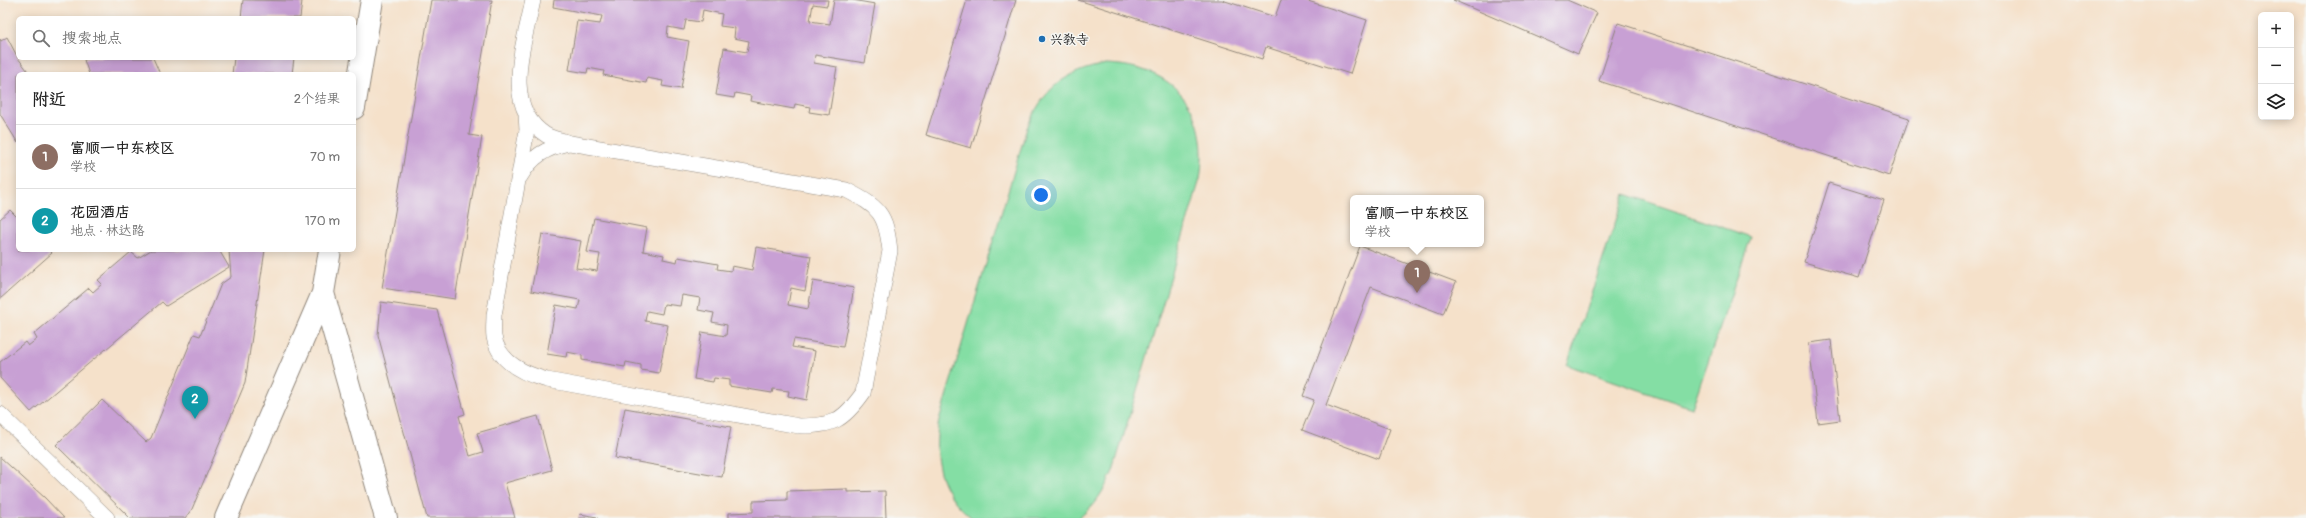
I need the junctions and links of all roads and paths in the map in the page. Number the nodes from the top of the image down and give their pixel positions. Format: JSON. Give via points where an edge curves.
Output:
{"nodes":[{"id":1,"x":372,"y":0,"type":"edge"},
{"id":2,"x":533,"y":0,"type":"edge"},
{"id":3,"x":356,"y":96,"type":"edge"},
{"id":4,"x":526,"y":114,"type":"junction"},
{"id":5,"x":570,"y":143,"type":"junction"},
{"id":6,"x":518,"y":180,"type":"junction"},
{"id":7,"x":330,"y":252,"type":"edge"},
{"id":8,"x":323,"y":294,"type":"junction"},
{"id":9,"x":0,"y":414,"type":"edge"},
{"id":10,"x":107,"y":518,"type":"edge"},
{"id":11,"x":226,"y":518,"type":"edge"},
{"id":12,"x":386,"y":518,"type":"edge"}],
"edges":[{"from":1,"to":3,"type":"main road"},
{"from":2,"to":4,"type":"lane","via":[[518,79],[519,94]]},
{"from":4,"to":5,"type":"lane","via":[[547,135]]},
{"from":4,"to":6,"type":"lane","via":[[527,130]]},
{"from":5,"to":6,"type":"lane","via":[[551,147],[536,155]]},
{"from":5,"to":6,"type":"lane","via":[[846,190],[880,211],[888,228],[890,250],[863,393],[852,407],[840,419],[822,426],[799,426],[547,380],[515,369],[501,354],[494,338],[494,315]]},
{"from":7,"to":8,"type":"main road"},
{"from":8,"to":11,"type":"main road"},
{"from":8,"to":12,"type":"main road"},
{"from":9,"to":10,"type":"lane"}]}
